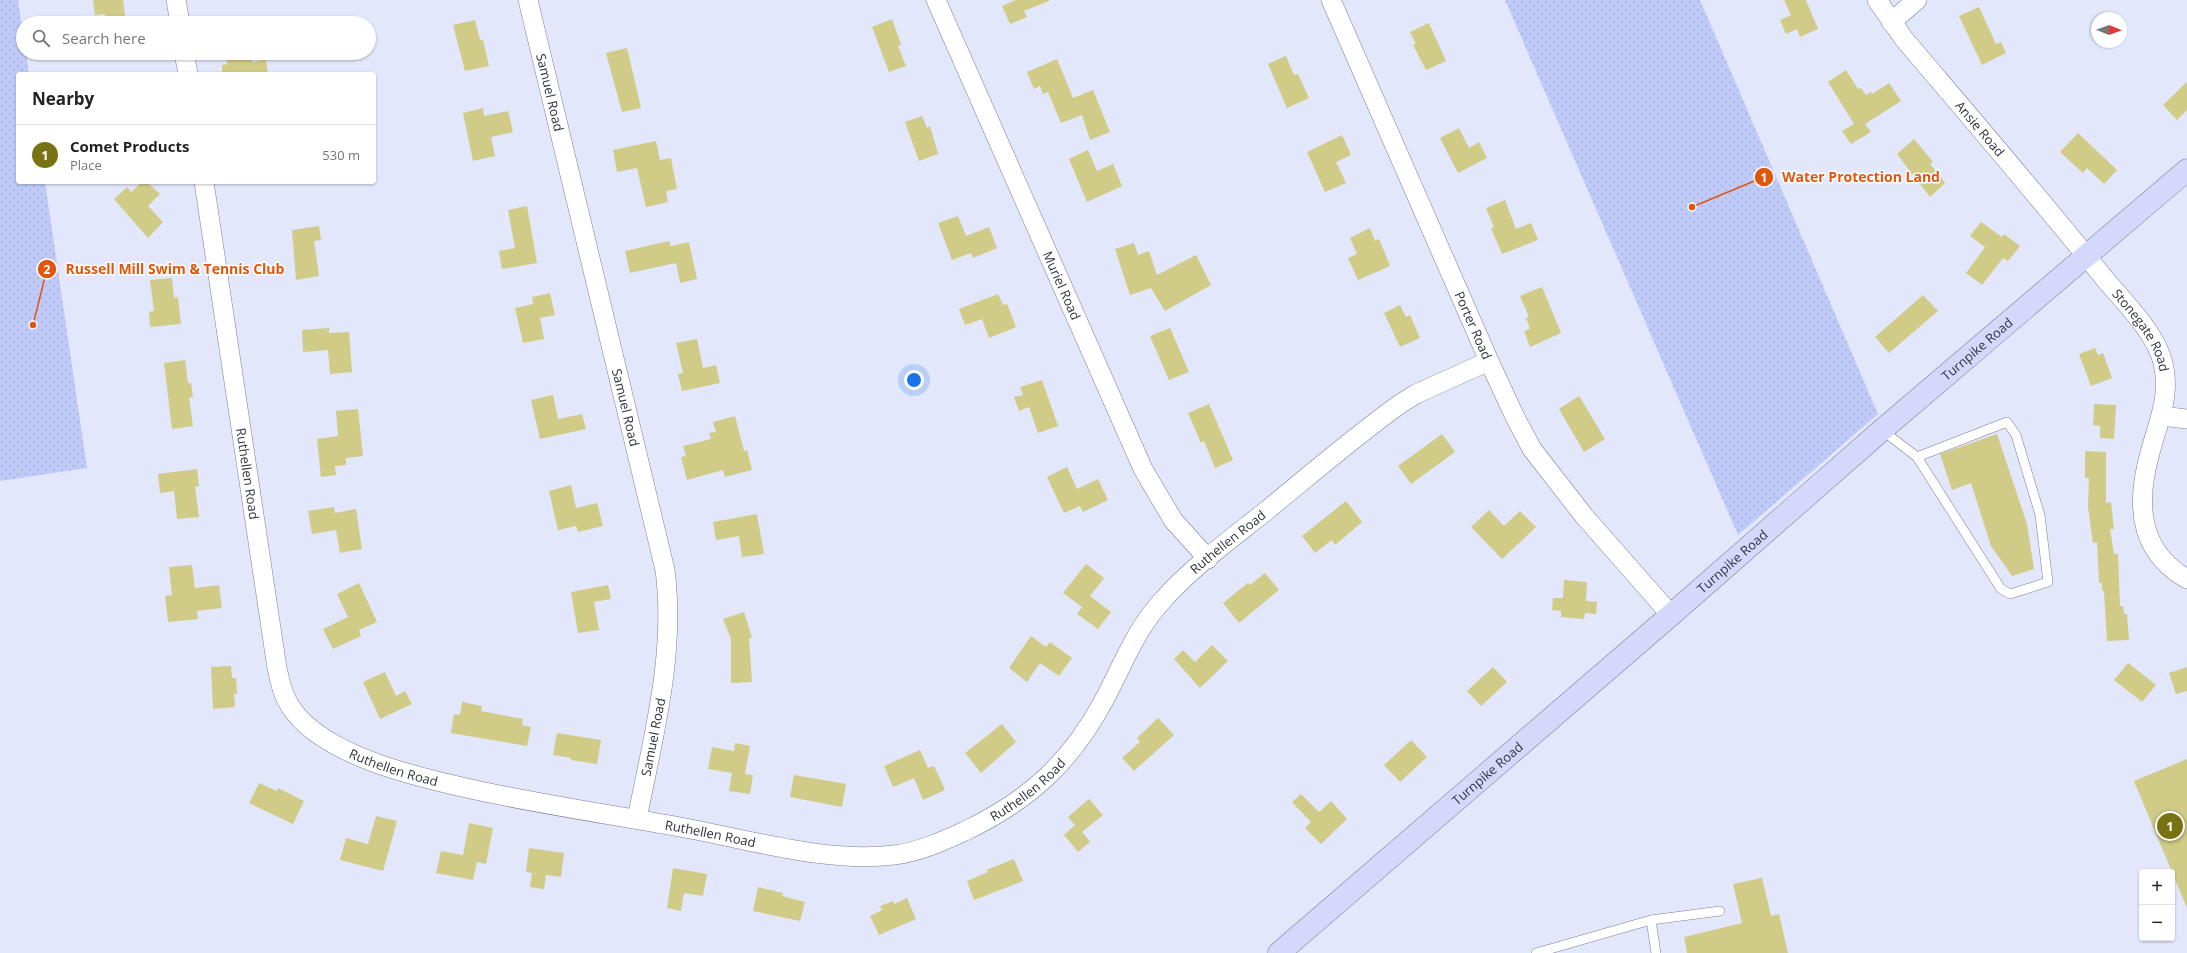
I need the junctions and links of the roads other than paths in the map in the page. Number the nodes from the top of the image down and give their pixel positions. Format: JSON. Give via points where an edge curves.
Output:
{"nodes":[{"id":1,"x":176,"y":0,"type":"edge"},
{"id":2,"x":528,"y":0,"type":"edge"},
{"id":3,"x":936,"y":0,"type":"edge"},
{"id":4,"x":1331,"y":0,"type":"edge"},
{"id":5,"x":1877,"y":0,"type":"edge"},
{"id":6,"x":1917,"y":0,"type":"edge"},
{"id":7,"x":179,"y":16,"type":"edge"},
{"id":8,"x":1891,"y":22,"type":"junction"},
{"id":9,"x":185,"y":60,"type":"edge"},
{"id":10,"x":188,"y":72,"type":"edge"},
{"id":11,"x":2187,"y":170,"type":"edge"},
{"id":12,"x":204,"y":184,"type":"edge"},
{"id":13,"x":2086,"y":255,"type":"junction"},
{"id":14,"x":1489,"y":361,"type":"junction"},
{"id":15,"x":2162,"y":416,"type":"junction"},
{"id":16,"x":2187,"y":419,"type":"edge"},
{"id":17,"x":1882,"y":430,"type":"junction"},
{"id":18,"x":1917,"y":457,"type":"junction"},
{"id":19,"x":1208,"y":559,"type":"junction"},
{"id":20,"x":2187,"y":579,"type":"edge"},
{"id":21,"x":1671,"y":615,"type":"junction"},
{"id":22,"x":637,"y":819,"type":"junction"},
{"id":23,"x":1720,"y":911,"type":"dead end"},
{"id":24,"x":1651,"y":920,"type":"junction"},
{"id":25,"x":1279,"y":953,"type":"edge"},
{"id":26,"x":1536,"y":953,"type":"edge"},
{"id":27,"x":1656,"y":953,"type":"edge"}],
"edges":[{"from":1,"to":7,"type":"street"},
{"from":2,"to":22,"type":"street","name":"Samuel Road","via":[[665,570],[669,608],[667,651]]},
{"from":3,"to":19,"type":"street","name":"Muriel Road","via":[[1143,469],[1173,520]]},
{"from":4,"to":14,"type":"street","name":"Porter Road"},
{"from":5,"to":8,"type":"street","name":"Ansie Road"},
{"from":6,"to":8,"type":"street"},
{"from":8,"to":13,"type":"street","name":"Ansie Road"},
{"from":9,"to":10,"type":"street"},
{"from":11,"to":13,"type":"main road","name":"Turnpike Road"},
{"from":12,"to":22,"type":"street","name":"Ruthellen Road","via":[[277,668],[282,691],[290,707],[304,725],[321,738],[398,771],[493,794]]},
{"from":13,"to":15,"type":"street","name":"Stonegate Road","via":[[2148,332],[2159,351],[2166,385]]},
{"from":13,"to":17,"type":"main road","name":"Turnpike Road"},
{"from":14,"to":19,"type":"street","name":"Ruthellen Road","via":[[1416,394],[1400,404]]},
{"from":14,"to":21,"type":"street","name":"Porter Road","via":[[1532,449],[1584,516]]},
{"from":15,"to":16,"type":"street"},
{"from":15,"to":20,"type":"street","name":"Stonegate Road","via":[[2146,469],[2142,511],[2147,535],[2156,553],[2170,568]]},
{"from":17,"to":18,"type":"lane"},
{"from":17,"to":21,"type":"main road","name":"Turnpike Road"},
{"from":18,"to":18,"type":"lane","via":[[2001,589],[2010,594],[2048,582],[2040,515],[2016,435],[2007,422]]},
{"from":19,"to":22,"type":"street","name":"Ruthellen Road","via":[[1172,591],[1150,616],[1138,633],[1088,727],[1070,754],[1038,786],[1008,808],[957,835],[896,855],[844,856]]},
{"from":21,"to":25,"type":"main road","name":"Turnpike Road"},
{"from":23,"to":24,"type":"lane"},
{"from":24,"to":26,"type":"lane"},
{"from":24,"to":27,"type":"lane"}]}
